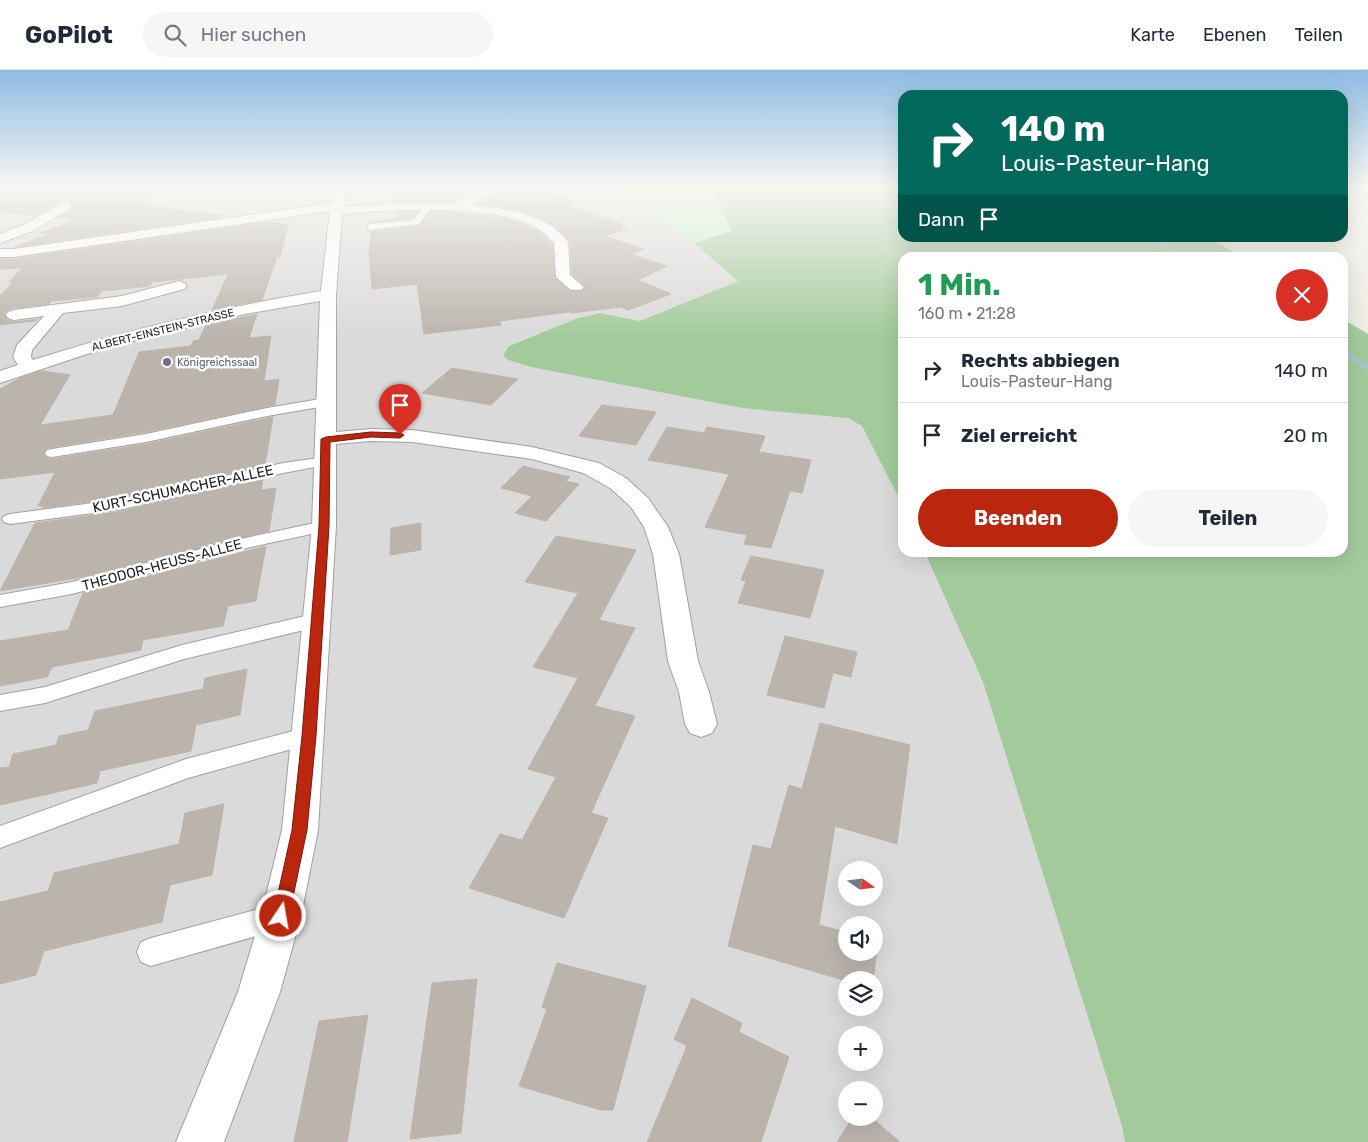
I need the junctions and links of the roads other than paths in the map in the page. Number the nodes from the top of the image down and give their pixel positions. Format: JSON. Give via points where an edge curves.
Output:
{"nodes":[{"id":1,"x":126,"y":237,"type":"edge"},
{"id":2,"x":333,"y":237,"type":"edge"},
{"id":3,"x":558,"y":237,"type":"edge"},
{"id":4,"x":2,"y":238,"type":"edge"},
{"id":5,"x":68,"y":245,"type":"junction"},
{"id":6,"x":0,"y":253,"type":"edge"},
{"id":7,"x":178,"y":286,"type":"dead end"},
{"id":8,"x":576,"y":287,"type":"dead end"},
{"id":9,"x":328,"y":295,"type":"junction"},
{"id":10,"x":57,"y":311,"type":"junction"},
{"id":11,"x":14,"y":315,"type":"dead end"},
{"id":12,"x":29,"y":366,"type":"junction"},
{"id":13,"x":0,"y":377,"type":"edge"},
{"id":14,"x":326,"y":402,"type":"junction"},
{"id":15,"x":326,"y":450,"type":"junction"},
{"id":16,"x":52,"y":453,"type":"dead end"},
{"id":17,"x":10,"y":519,"type":"dead end"},
{"id":18,"x":324,"y":526,"type":"junction"},
{"id":19,"x":0,"y":601,"type":"edge"},
{"id":20,"x":318,"y":620,"type":"junction"},
{"id":21,"x":0,"y":703,"type":"edge"},
{"id":22,"x":700,"y":724,"type":"dead end"},
{"id":23,"x":309,"y":736,"type":"junction"},
{"id":24,"x":0,"y":837,"type":"edge"},
{"id":25,"x":281,"y":916,"type":"junction"},
{"id":26,"x":151,"y":952,"type":"dead end"},
{"id":27,"x":200,"y":1142,"type":"edge"}],
"edges":[{"from":1,"to":5,"type":"street"},
{"from":2,"to":9,"type":"street"},
{"from":3,"to":8,"type":"street","via":[[561,242],[563,277]]},
{"from":4,"to":5,"type":"street"},
{"from":5,"to":6,"type":"street"},
{"from":7,"to":10,"type":"street","via":[[122,301]]},
{"from":9,"to":12,"type":"street","name":"ALBERT-EINSTEIN-STRASSE","via":[[234,312]]},
{"from":9,"to":14,"type":"street"},
{"from":10,"to":11,"type":"street"},
{"from":10,"to":12,"type":"street","via":[[15,351]]},
{"from":12,"to":13,"type":"street","name":"ALBERT-EINSTEIN-STRASSE"},
{"from":14,"to":15,"type":"street"},
{"from":14,"to":16,"type":"lane"},
{"from":15,"to":17,"type":"lane","name":"KURT-SCHUMACHER-ALLEE","via":[[283,468],[123,504]]},
{"from":15,"to":18,"type":"street"},
{"from":15,"to":22,"type":"street","via":[[371,435],[412,436],[557,458],[591,468],[618,483],[640,503],[656,527],[666,554],[683,660]]},
{"from":18,"to":19,"type":"lane","name":"THEODOR-HEUSS-ALLEE","via":[[236,545],[72,588]]},
{"from":18,"to":20,"type":"street"},
{"from":20,"to":21,"type":"lane","via":[[182,652],[45,694]]},
{"from":20,"to":23,"type":"street"},
{"from":23,"to":24,"type":"lane","via":[[186,770]]},
{"from":23,"to":25,"type":"street","via":[[300,830]]},
{"from":25,"to":26,"type":"lane"},
{"from":25,"to":27,"type":"street","via":[[259,992]]}]}
